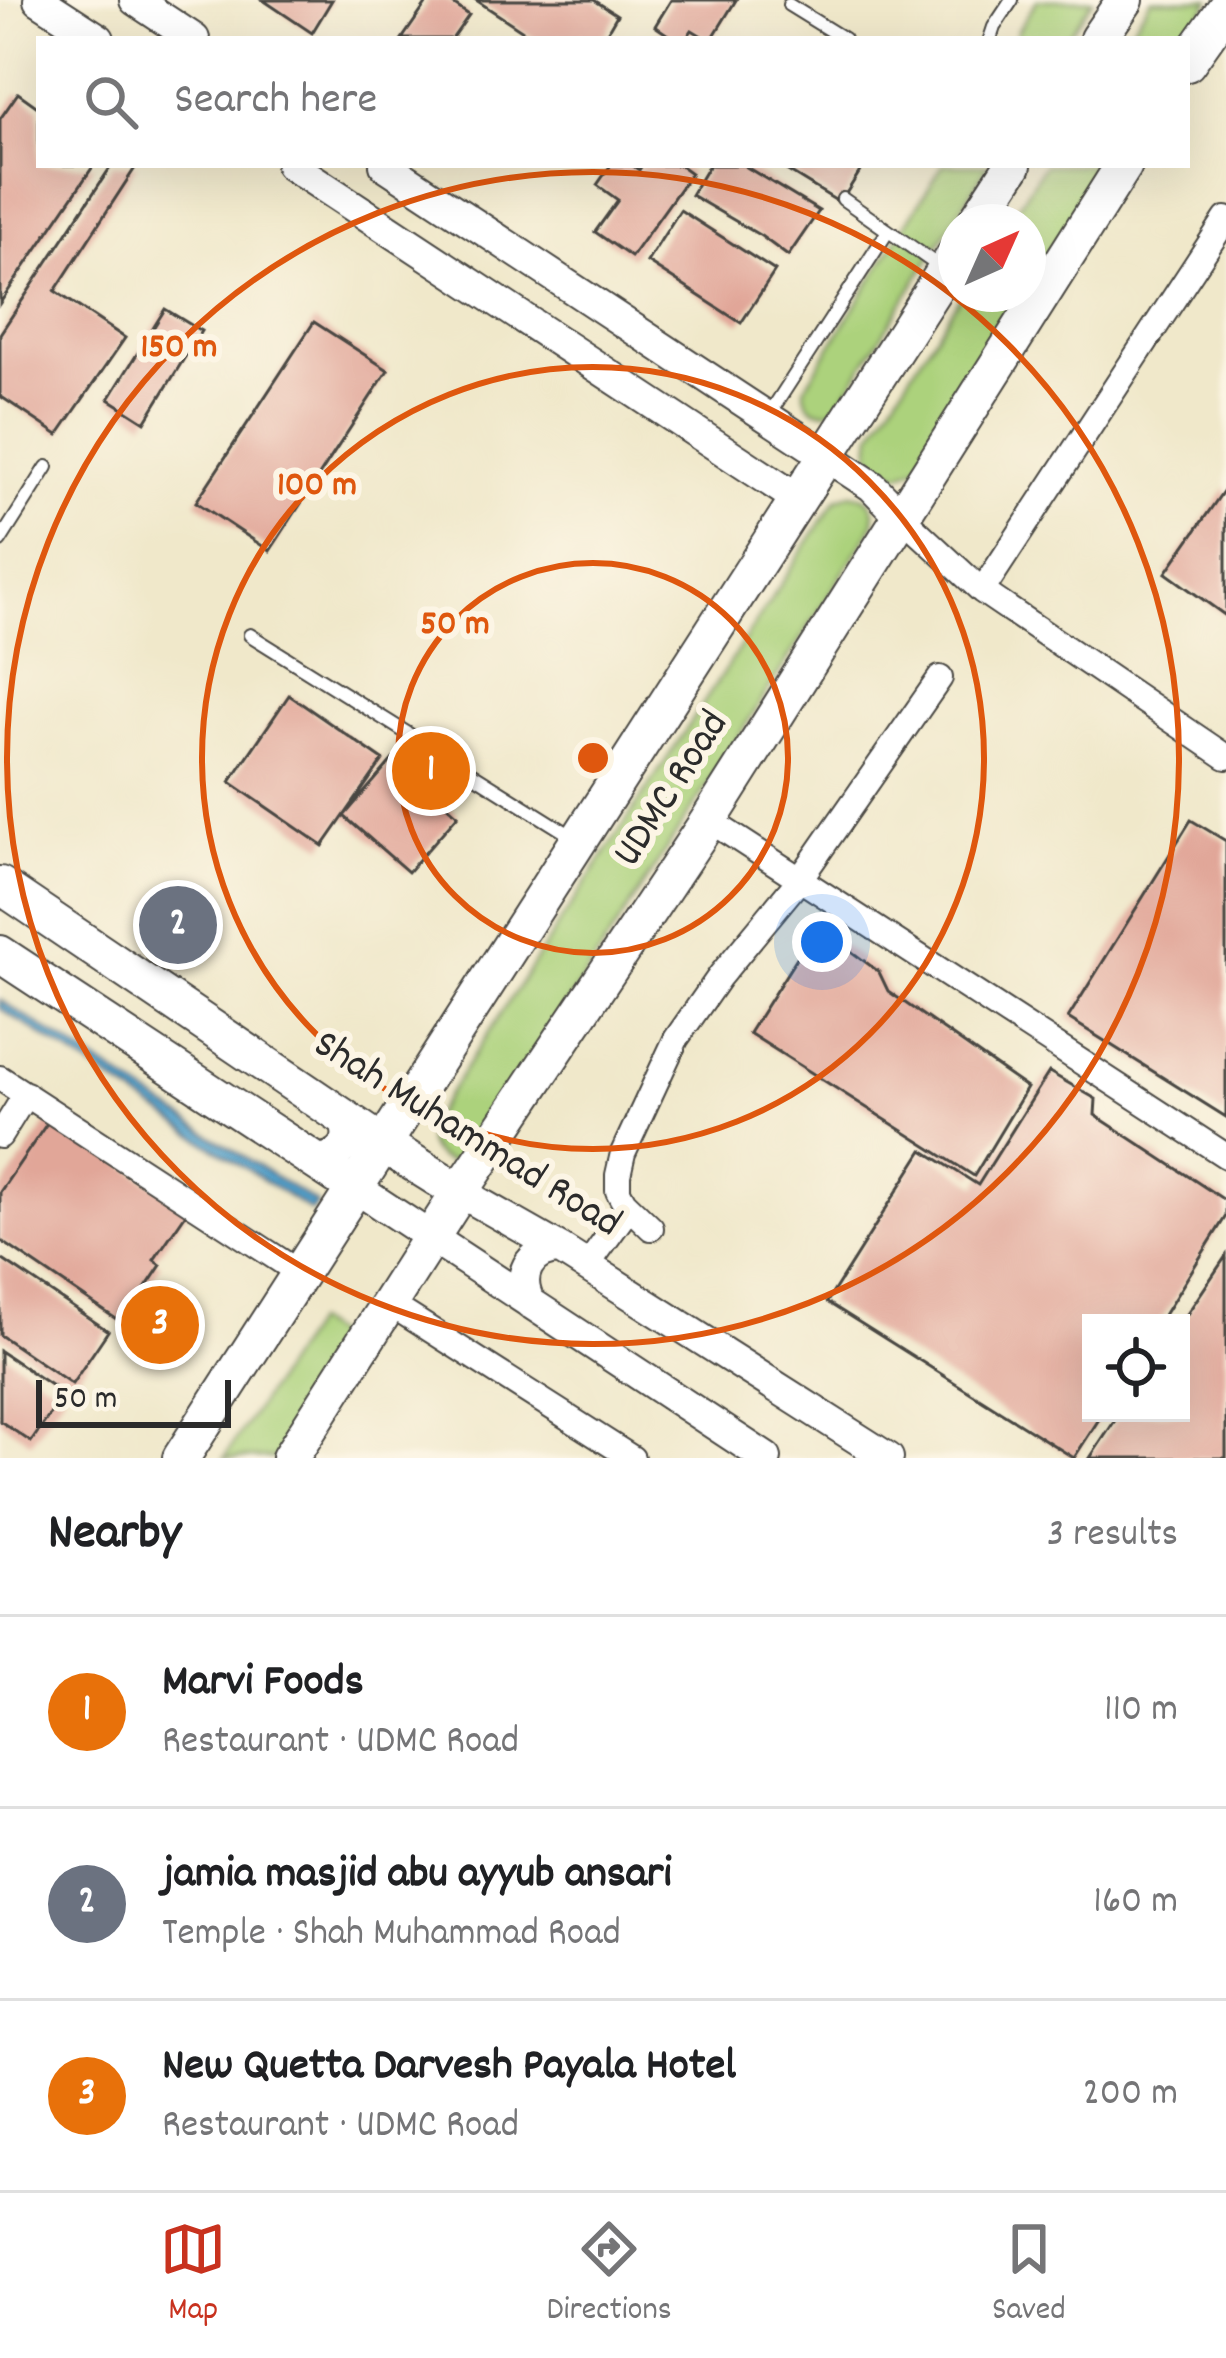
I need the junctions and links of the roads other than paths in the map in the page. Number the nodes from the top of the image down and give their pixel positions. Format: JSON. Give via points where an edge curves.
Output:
{"nodes":[{"id":1,"x":39,"y":0,"type":"edge"},
{"id":2,"x":135,"y":0,"type":"edge"},
{"id":3,"x":1012,"y":0,"type":"edge"},
{"id":4,"x":1125,"y":0,"type":"edge"},
{"id":5,"x":789,"y":5,"type":"dead end"},
{"id":6,"x":1226,"y":8,"type":"edge"},
{"id":7,"x":94,"y":36,"type":"edge"},
{"id":8,"x":189,"y":36,"type":"edge"},
{"id":9,"x":839,"y":36,"type":"edge"},
{"id":10,"x":991,"y":36,"type":"edge"},
{"id":11,"x":1100,"y":36,"type":"edge"},
{"id":12,"x":1190,"y":59,"type":"edge"},
{"id":13,"x":296,"y":168,"type":"edge"},
{"id":14,"x":390,"y":168,"type":"edge"},
{"id":15,"x":1011,"y":168,"type":"edge"},
{"id":16,"x":1122,"y":168,"type":"edge"},
{"id":17,"x":843,"y":199,"type":"dead end"},
{"id":18,"x":988,"y":204,"type":"edge"},
{"id":19,"x":1226,"y":219,"type":"edge"},
{"id":20,"x":889,"y":231,"type":"junction"},
{"id":21,"x":938,"y":256,"type":"edge"},
{"id":22,"x":938,"y":283,"type":"edge"},
{"id":23,"x":767,"y":417,"type":"junction"},
{"id":24,"x":827,"y":458,"type":"junction"},
{"id":25,"x":46,"y":467,"type":"dead end"},
{"id":26,"x":799,"y":500,"type":"junction"},
{"id":27,"x":901,"y":515,"type":"junction"},
{"id":28,"x":0,"y":541,"type":"edge"},
{"id":29,"x":982,"y":591,"type":"junction"},
{"id":30,"x":250,"y":635,"type":"dead end"},
{"id":31,"x":940,"y":678,"type":"dead end"},
{"id":32,"x":1226,"y":757,"type":"edge"},
{"id":33,"x":710,"y":820,"type":"junction"},
{"id":34,"x":578,"y":841,"type":"junction"},
{"id":35,"x":800,"y":879,"type":"junction"},
{"id":36,"x":0,"y":885,"type":"edge"},
{"id":37,"x":0,"y":954,"type":"edge"},
{"id":38,"x":0,"y":1078,"type":"edge"},
{"id":39,"x":26,"y":1094,"type":"junction"},
{"id":40,"x":338,"y":1112,"type":"junction"},
{"id":41,"x":0,"y":1136,"type":"edge"},
{"id":42,"x":383,"y":1144,"type":"junction"},
{"id":43,"x":1226,"y":1156,"type":"edge"},
{"id":44,"x":314,"y":1160,"type":"junction"},
{"id":45,"x":356,"y":1188,"type":"junction"},
{"id":46,"x":460,"y":1192,"type":"junction"},
{"id":47,"x":628,"y":1209,"type":"junction"},
{"id":48,"x":651,"y":1228,"type":"dead end"},
{"id":49,"x":432,"y":1239,"type":"junction"},
{"id":50,"x":560,"y":1249,"type":"junction"},
{"id":51,"x":587,"y":1266,"type":"junction"},
{"id":52,"x":298,"y":1272,"type":"junction"},
{"id":53,"x":390,"y":1304,"type":"junction"},
{"id":54,"x":530,"y":1304,"type":"junction"},
{"id":55,"x":181,"y":1458,"type":"edge"},
{"id":56,"x":290,"y":1458,"type":"edge"},
{"id":57,"x":632,"y":1458,"type":"edge"},
{"id":58,"x":766,"y":1458,"type":"edge"},
{"id":59,"x":888,"y":1458,"type":"edge"}],
"edges":[{"from":1,"to":7,"type":"street"},
{"from":2,"to":8,"type":"street"},
{"from":3,"to":10,"type":"lane"},
{"from":4,"to":11,"type":"main road"},
{"from":5,"to":9,"type":"lane"},
{"from":6,"to":12,"type":"main road"},
{"from":13,"to":26,"type":"street"},
{"from":14,"to":23,"type":"street"},
{"from":15,"to":18,"type":"main road"},
{"from":16,"to":27,"type":"main road","name":"UDMC Road"},
{"from":17,"to":20,"type":"lane"},
{"from":19,"to":29,"type":"street"},
{"from":20,"to":21,"type":"lane"},
{"from":20,"to":23,"type":"lane"},
{"from":22,"to":24,"type":"main road","name":"UDMC Road"},
{"from":23,"to":24,"type":"street"},
{"from":24,"to":26,"type":"main road","name":"UDMC Road"},
{"from":24,"to":27,"type":"street"},
{"from":25,"to":28,"type":"lane"},
{"from":26,"to":34,"type":"main road","name":"UDMC Road"},
{"from":27,"to":29,"type":"street"},
{"from":27,"to":33,"type":"main road","name":"UDMC Road"},
{"from":29,"to":32,"type":"street"},
{"from":30,"to":34,"type":"lane"},
{"from":31,"to":35,"type":"street"},
{"from":33,"to":35,"type":"street"},
{"from":33,"to":46,"type":"main road","name":"UDMC Road"},
{"from":34,"to":42,"type":"main road","name":"UDMC Road"},
{"from":35,"to":43,"type":"street"},
{"from":35,"to":47,"type":"street","via":[[676,1039],[623,1153],[618,1191]]},
{"from":36,"to":40,"type":"main road","name":"Shah Muhammad Road"},
{"from":37,"to":44,"type":"main road"},
{"from":38,"to":39,"type":"street"},
{"from":39,"to":41,"type":"street"},
{"from":39,"to":52,"type":"street"},
{"from":40,"to":42,"type":"main road","name":"Shah Muhammad Road"},
{"from":40,"to":44,"type":"street","via":[[347,1128],[344,1146]]},
{"from":42,"to":45,"type":"main road","name":"UDMC Road"},
{"from":42,"to":46,"type":"main road","name":"Shah Muhammad Road"},
{"from":44,"to":45,"type":"main road"},
{"from":45,"to":49,"type":"street"},
{"from":45,"to":52,"type":"main road","name":"UDMC Road"},
{"from":46,"to":49,"type":"main road","name":"UDMC Road"},
{"from":46,"to":50,"type":"street","name":"Shah Muhammad Road"},
{"from":47,"to":48,"type":"street"},
{"from":47,"to":51,"type":"street"},
{"from":49,"to":53,"type":"main road","name":"UDMC Road"},
{"from":49,"to":54,"type":"street"},
{"from":50,"to":51,"type":"street","name":"Shah Muhammad Road"},
{"from":50,"to":54,"type":"street","via":[[538,1254],[524,1271]]},
{"from":51,"to":59,"type":"street","name":"Shah Muhammad Road"},
{"from":52,"to":55,"type":"main road","name":"UDMC Road"},
{"from":53,"to":56,"type":"main road","name":"UDMC Road"},
{"from":53,"to":57,"type":"street"},
{"from":54,"to":58,"type":"street"}]}
